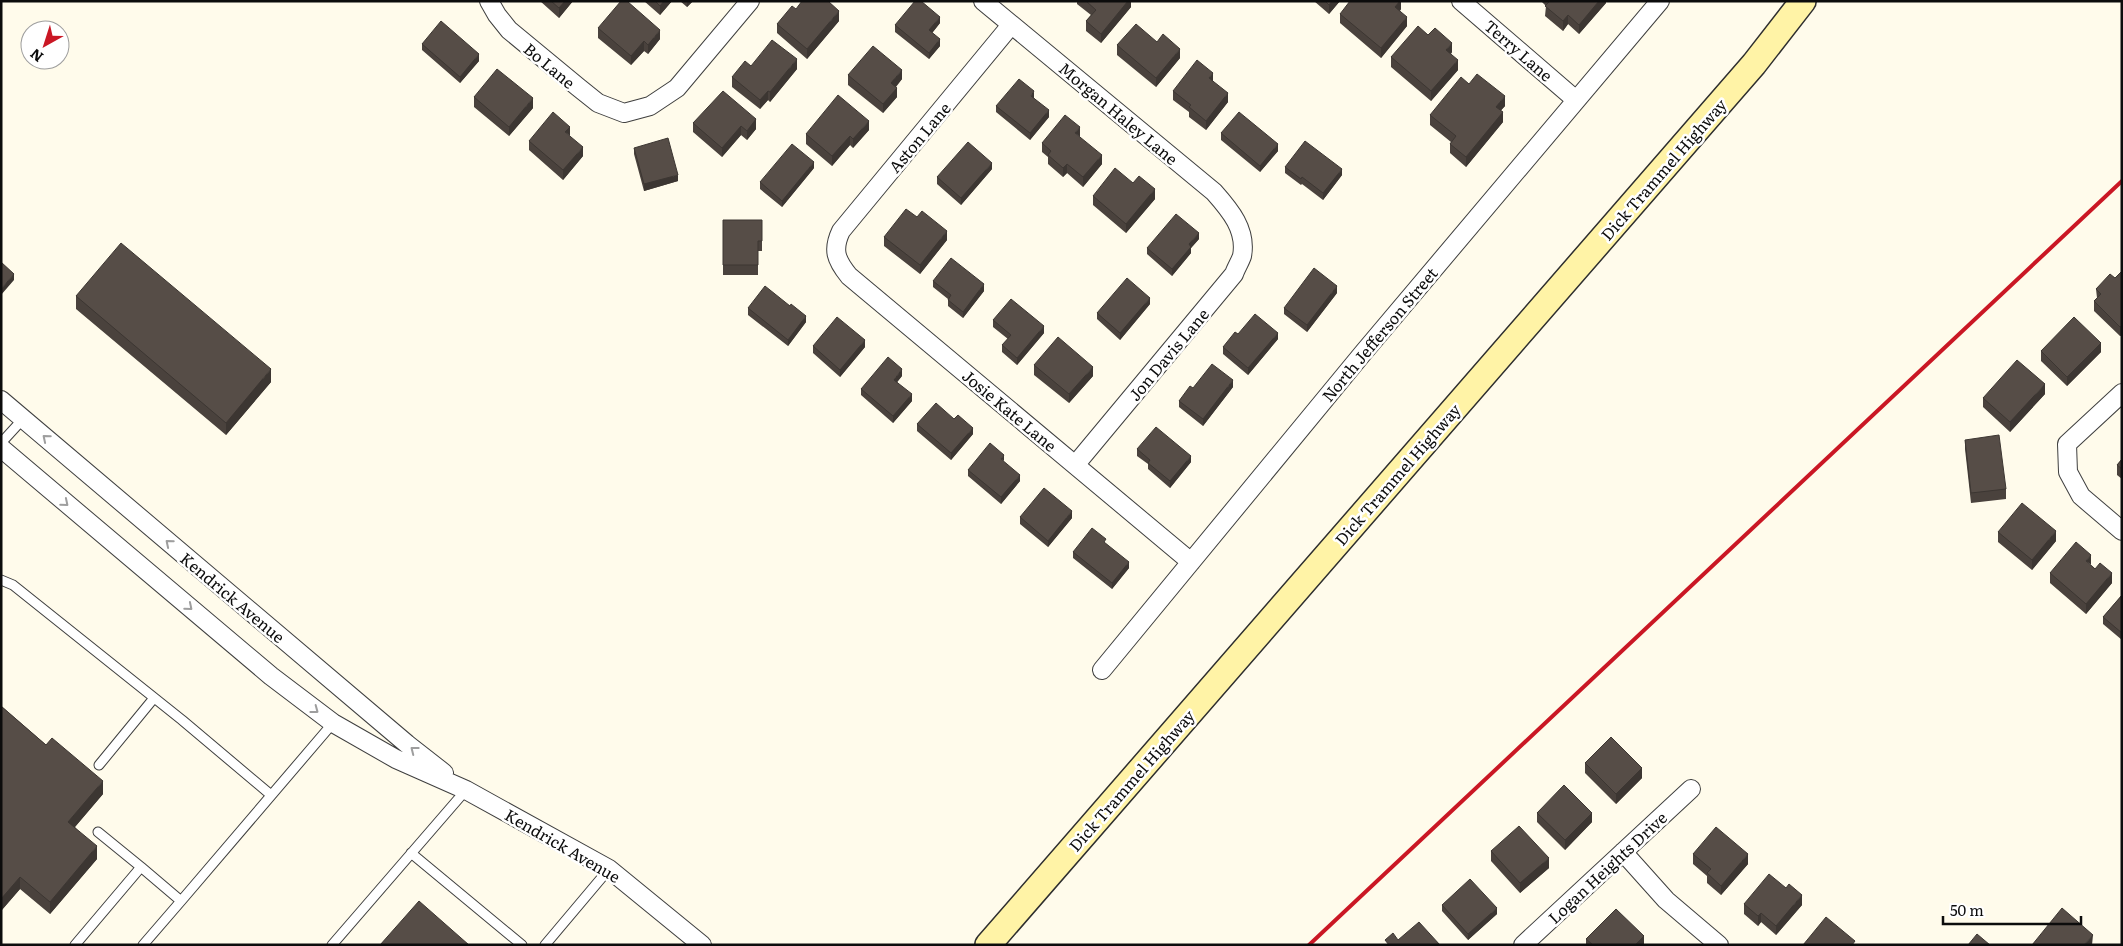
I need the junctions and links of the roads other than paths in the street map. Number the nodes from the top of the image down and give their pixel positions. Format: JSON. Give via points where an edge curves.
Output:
{"nodes":[{"id":1,"x":490,"y":1,"type":"edge"},
{"id":2,"x":750,"y":1,"type":"edge"},
{"id":3,"x":983,"y":1,"type":"edge"},
{"id":4,"x":1461,"y":1,"type":"edge"},
{"id":5,"x":1660,"y":1,"type":"edge"},
{"id":6,"x":1803,"y":1,"type":"edge"},
{"id":7,"x":1012,"y":25,"type":"junction"},
{"id":8,"x":1576,"y":100,"type":"junction"},
{"id":9,"x":1242,"y":236,"type":"joint"},
{"id":10,"x":836,"y":254,"type":"joint"},
{"id":11,"x":2122,"y":393,"type":"edge"},
{"id":12,"x":1,"y":400,"type":"edge"},
{"id":13,"x":23,"y":419,"type":"junction"},
{"id":14,"x":1,"y":443,"type":"edge"},
{"id":15,"x":1,"y":448,"type":"edge"},
{"id":16,"x":1076,"y":464,"type":"junction"},
{"id":17,"x":2122,"y":531,"type":"edge"},
{"id":18,"x":1191,"y":562,"type":"junction"},
{"id":19,"x":1,"y":580,"type":"edge"},
{"id":20,"x":1102,"y":670,"type":"dead end"},
{"id":21,"x":154,"y":698,"type":"junction"},
{"id":22,"x":333,"y":723,"type":"junction"},
{"id":23,"x":99,"y":765,"type":"dead end"},
{"id":24,"x":1691,"y":789,"type":"dead end"},
{"id":25,"x":466,"y":790,"type":"junction"},
{"id":26,"x":271,"y":796,"type":"junction"},
{"id":27,"x":98,"y":832,"type":"dead end"},
{"id":28,"x":1622,"y":852,"type":"junction"},
{"id":29,"x":412,"y":853,"type":"junction"},
{"id":30,"x":140,"y":867,"type":"junction"},
{"id":31,"x":609,"y":869,"type":"junction"},
{"id":32,"x":181,"y":901,"type":"junction"},
{"id":33,"x":75,"y":945,"type":"edge"},
{"id":34,"x":143,"y":945,"type":"edge"},
{"id":35,"x":332,"y":945,"type":"edge"},
{"id":36,"x":522,"y":945,"type":"edge"},
{"id":37,"x":545,"y":945,"type":"edge"},
{"id":38,"x":702,"y":945,"type":"edge"},
{"id":39,"x":988,"y":945,"type":"edge"},
{"id":40,"x":1522,"y":945,"type":"edge"},
{"id":41,"x":1719,"y":945,"type":"edge"}],
"edges":[{"from":1,"to":2,"type":"street","name":"Bo Lane","via":[[497,16],[510,30],[598,104],[624,112],[650,106],[677,88]]},
{"from":3,"to":7,"type":"street","name":"Morgan Haley Lane"},
{"from":4,"to":8,"type":"street","name":"Terry Lane"},
{"from":5,"to":8,"type":"street","name":"North Jefferson Street"},
{"from":6,"to":39,"type":"main road","name":"Dick Trammel Highway","via":[[1754,64]]},
{"from":7,"to":9,"type":"street","name":"Morgan Haley Lane","via":[[1214,192],[1233,213]]},
{"from":7,"to":10,"type":"street","name":"Aston Lane","via":[[841,231],[836,242]]},
{"from":8,"to":18,"type":"street","name":"North Jefferson Street"},
{"from":9,"to":16,"type":"street","name":"Jon Davis Lane","via":[[1242,256],[1234,274]]},
{"from":10,"to":16,"type":"street","name":"Josie Kate Lane","via":[[849,276]]},
{"from":11,"to":17,"type":"street","via":[[2067,444],[2068,472],[2081,496]]},
{"from":12,"to":13,"type":"street","name":"Kendrick Avenue"},
{"from":13,"to":14,"type":"lane"},
{"from":25,"to":13,"type":"street","name":"Kendrick Avenue","one_way":true,"via":[[400,738]]},
{"from":15,"to":22,"type":"street","name":"Kendrick Avenue","one_way":true,"via":[[271,676]]},
{"from":16,"to":18,"type":"street","name":"Josie Kate Lane"},
{"from":18,"to":20,"type":"street","name":"North Jefferson Street"},
{"from":19,"to":21,"type":"lane","via":[[13,585]]},
{"from":21,"to":23,"type":"lane"},
{"from":21,"to":26,"type":"lane"},
{"from":22,"to":25,"type":"street","name":"Kendrick Avenue","via":[[396,759]]},
{"from":22,"to":26,"type":"lane"},
{"from":24,"to":28,"type":"street","name":"Logan Heights Drive"},
{"from":25,"to":29,"type":"lane"},
{"from":25,"to":31,"type":"street","name":"Kendrick Avenue"},
{"from":26,"to":32,"type":"lane"},
{"from":27,"to":30,"type":"lane"},
{"from":28,"to":40,"type":"street","name":"Logan Heights Drive"},
{"from":28,"to":41,"type":"street","via":[[1666,900]]},
{"from":29,"to":35,"type":"lane"},
{"from":29,"to":36,"type":"lane"},
{"from":30,"to":32,"type":"lane"},
{"from":30,"to":33,"type":"lane"},
{"from":31,"to":37,"type":"lane"},
{"from":31,"to":38,"type":"street","name":"Kendrick Avenue"},
{"from":32,"to":34,"type":"lane"}]}
